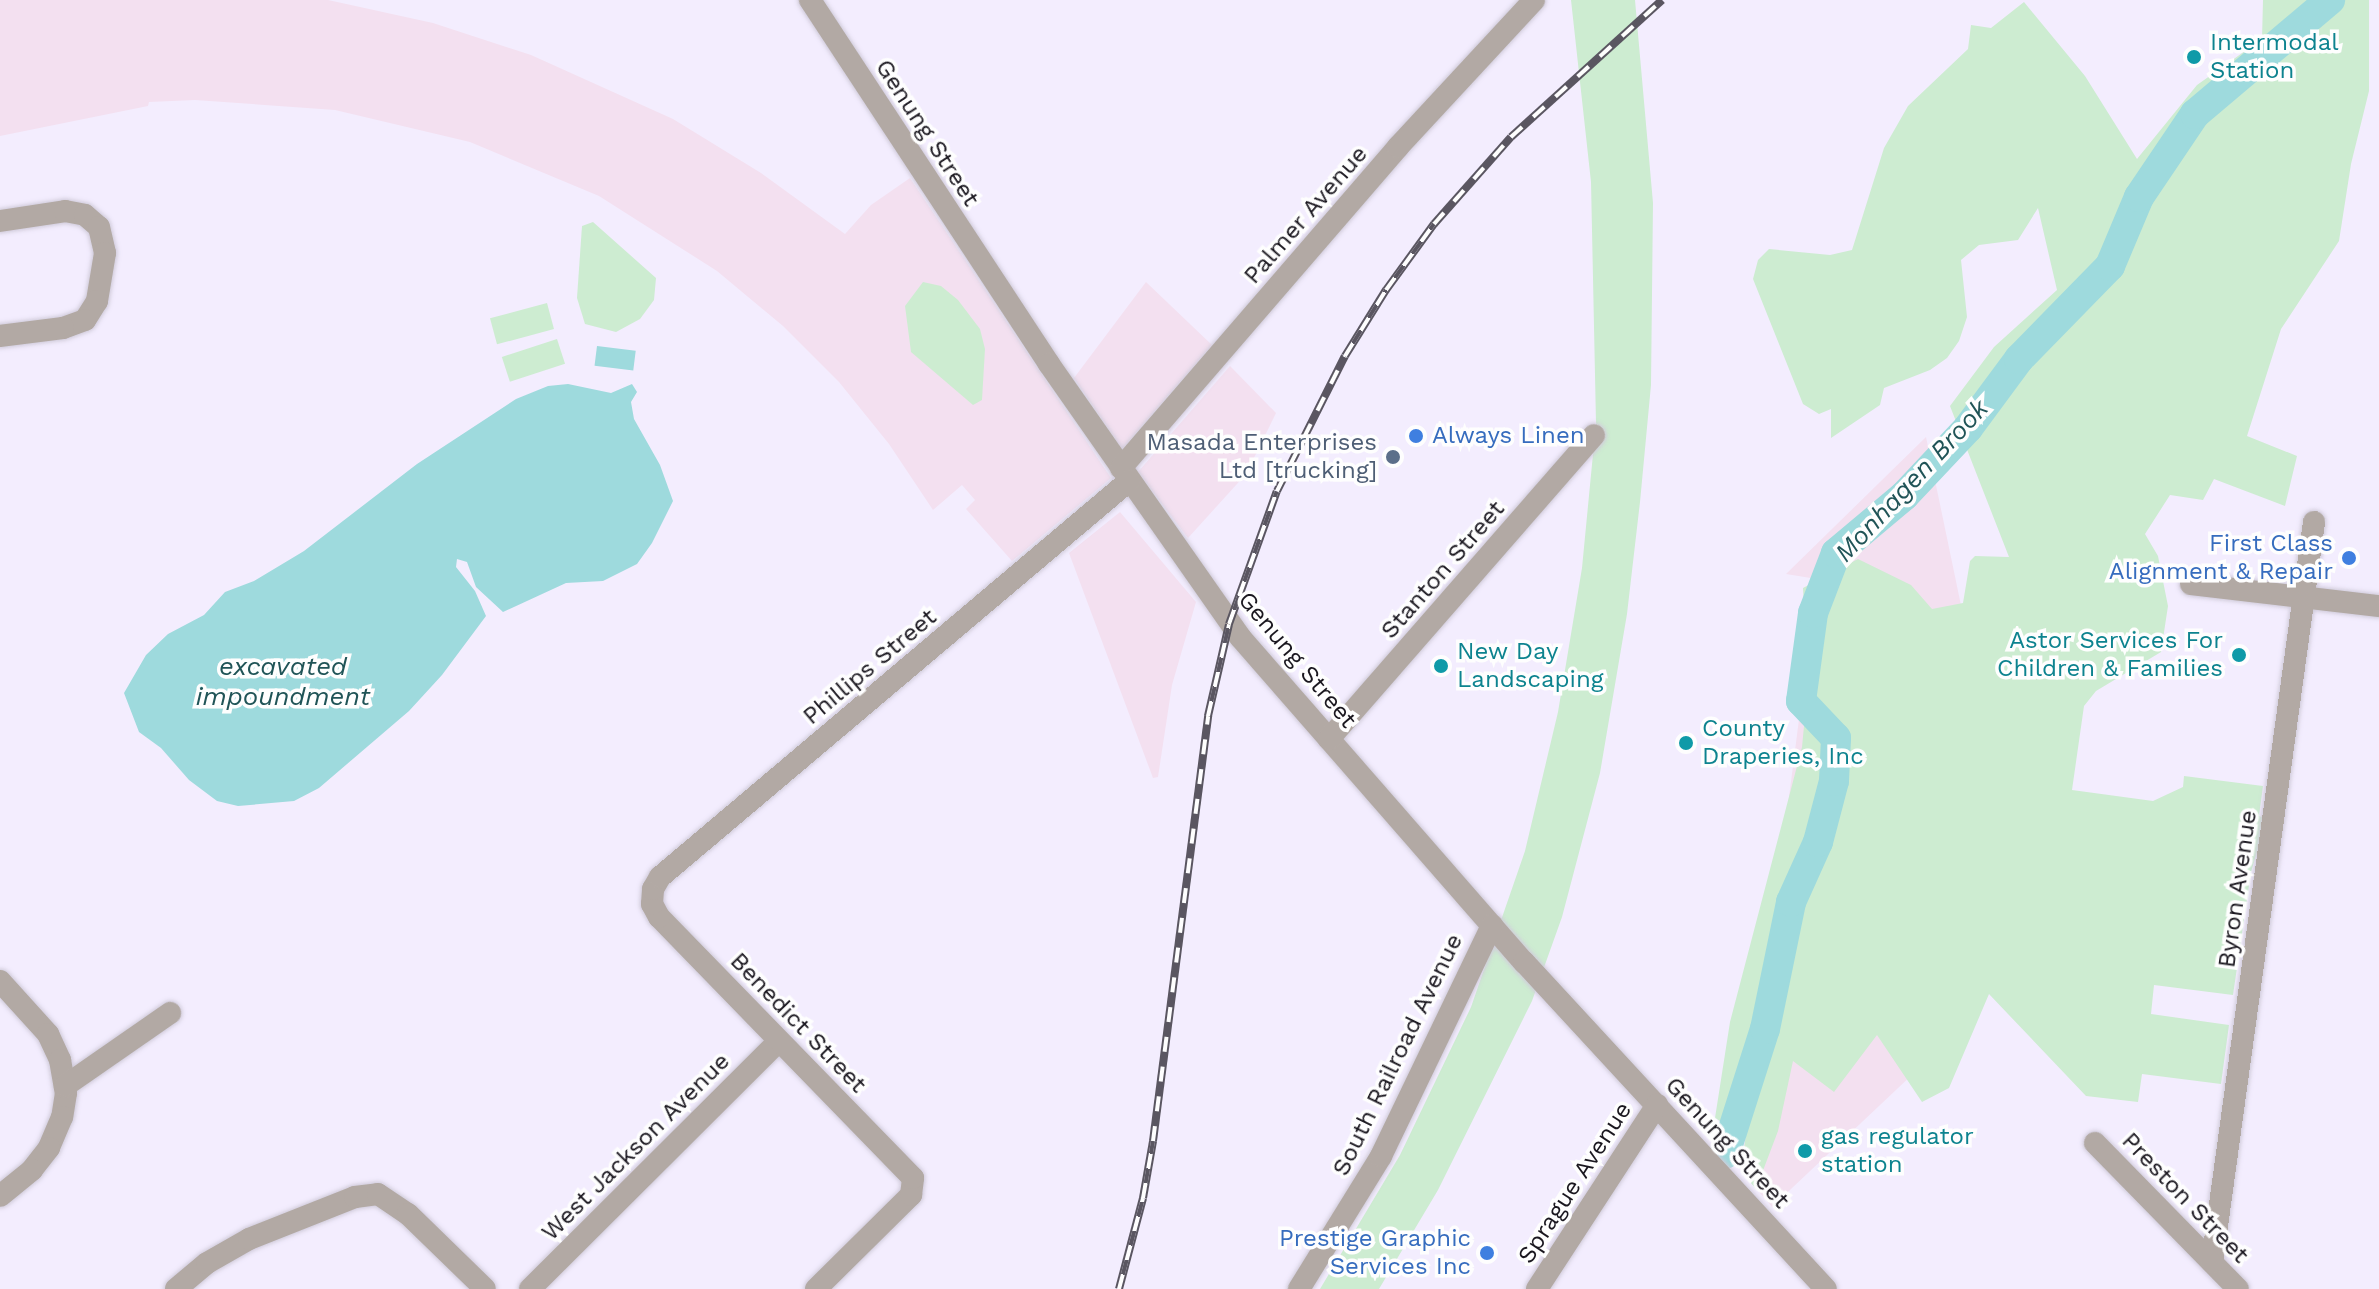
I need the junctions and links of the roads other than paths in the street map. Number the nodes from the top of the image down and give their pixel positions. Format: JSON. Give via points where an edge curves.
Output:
{"nodes":[{"id":1,"x":810,"y":0,"type":"edge"},
{"id":2,"x":1534,"y":0,"type":"edge"},
{"id":3,"x":0,"y":221,"type":"edge"},
{"id":4,"x":0,"y":336,"type":"edge"},
{"id":5,"x":1594,"y":435,"type":"dead end"},
{"id":6,"x":1125,"y":474,"type":"junction"},
{"id":7,"x":2314,"y":522,"type":"dead end"},
{"id":8,"x":2191,"y":584,"type":"dead end"},
{"id":9,"x":2305,"y":596,"type":"junction"},
{"id":10,"x":2379,"y":606,"type":"edge"},
{"id":11,"x":1329,"y":739,"type":"junction"},
{"id":12,"x":652,"y":897,"type":"joint"},
{"id":13,"x":1492,"y":925,"type":"junction"},
{"id":14,"x":0,"y":981,"type":"edge"},
{"id":15,"x":170,"y":1013,"type":"dead end"},
{"id":16,"x":779,"y":1041,"type":"junction"},
{"id":17,"x":65,"y":1086,"type":"junction"},
{"id":18,"x":1657,"y":1105,"type":"junction"},
{"id":19,"x":2095,"y":1143,"type":"dead end"},
{"id":20,"x":0,"y":1196,"type":"edge"},
{"id":21,"x":2212,"y":1262,"type":"junction"},
{"id":22,"x":176,"y":1289,"type":"edge"},
{"id":23,"x":485,"y":1289,"type":"edge"},
{"id":24,"x":530,"y":1289,"type":"edge"},
{"id":25,"x":816,"y":1289,"type":"edge"},
{"id":26,"x":1299,"y":1289,"type":"edge"},
{"id":27,"x":1537,"y":1289,"type":"edge"},
{"id":28,"x":1826,"y":1289,"type":"edge"},
{"id":29,"x":2238,"y":1289,"type":"edge"}],
"edges":[{"from":1,"to":6,"type":"street","name":"Genung Street"},
{"from":2,"to":6,"type":"street","name":"Palmer Avenue","via":[[1398,147]]},
{"from":3,"to":4,"type":"street","via":[[65,211],[85,215],[99,227],[105,253],[97,301],[85,320]]},
{"from":5,"to":11,"type":"street","name":"Stanton Street"},
{"from":6,"to":11,"type":"street","name":"Genung Street","via":[[1240,637]]},
{"from":6,"to":12,"type":"street","name":"Phillips Street","via":[[660,877]]},
{"from":7,"to":9,"type":"street","name":"Byron Avenue"},
{"from":8,"to":9,"type":"street"},
{"from":9,"to":10,"type":"street"},
{"from":9,"to":21,"type":"street","name":"Byron Avenue"},
{"from":11,"to":13,"type":"street","name":"Genung Street"},
{"from":12,"to":16,"type":"street","name":"Benedict Street","via":[[659,917]]},
{"from":13,"to":18,"type":"street","name":"Genung Street"},
{"from":13,"to":26,"type":"street","name":"South Railroad Avenue","via":[[1381,1156]]},
{"from":14,"to":17,"type":"street","via":[[48,1034]]},
{"from":15,"to":17,"type":"street"},
{"from":16,"to":24,"type":"street","name":"West Jackson Avenue"},
{"from":16,"to":25,"type":"street","name":"Benedict Street","via":[[914,1182],[911,1195]]},
{"from":17,"to":20,"type":"street","via":[[62,1117],[49,1148]]},
{"from":18,"to":27,"type":"street","name":"Sprague Avenue"},
{"from":18,"to":28,"type":"street","name":"Genung Street"},
{"from":19,"to":21,"type":"street","name":"Preston Street"},
{"from":21,"to":29,"type":"street","name":"Preston Street"},
{"from":22,"to":23,"type":"street","via":[[249,1239],[355,1197],[378,1194],[408,1214]]}]}
